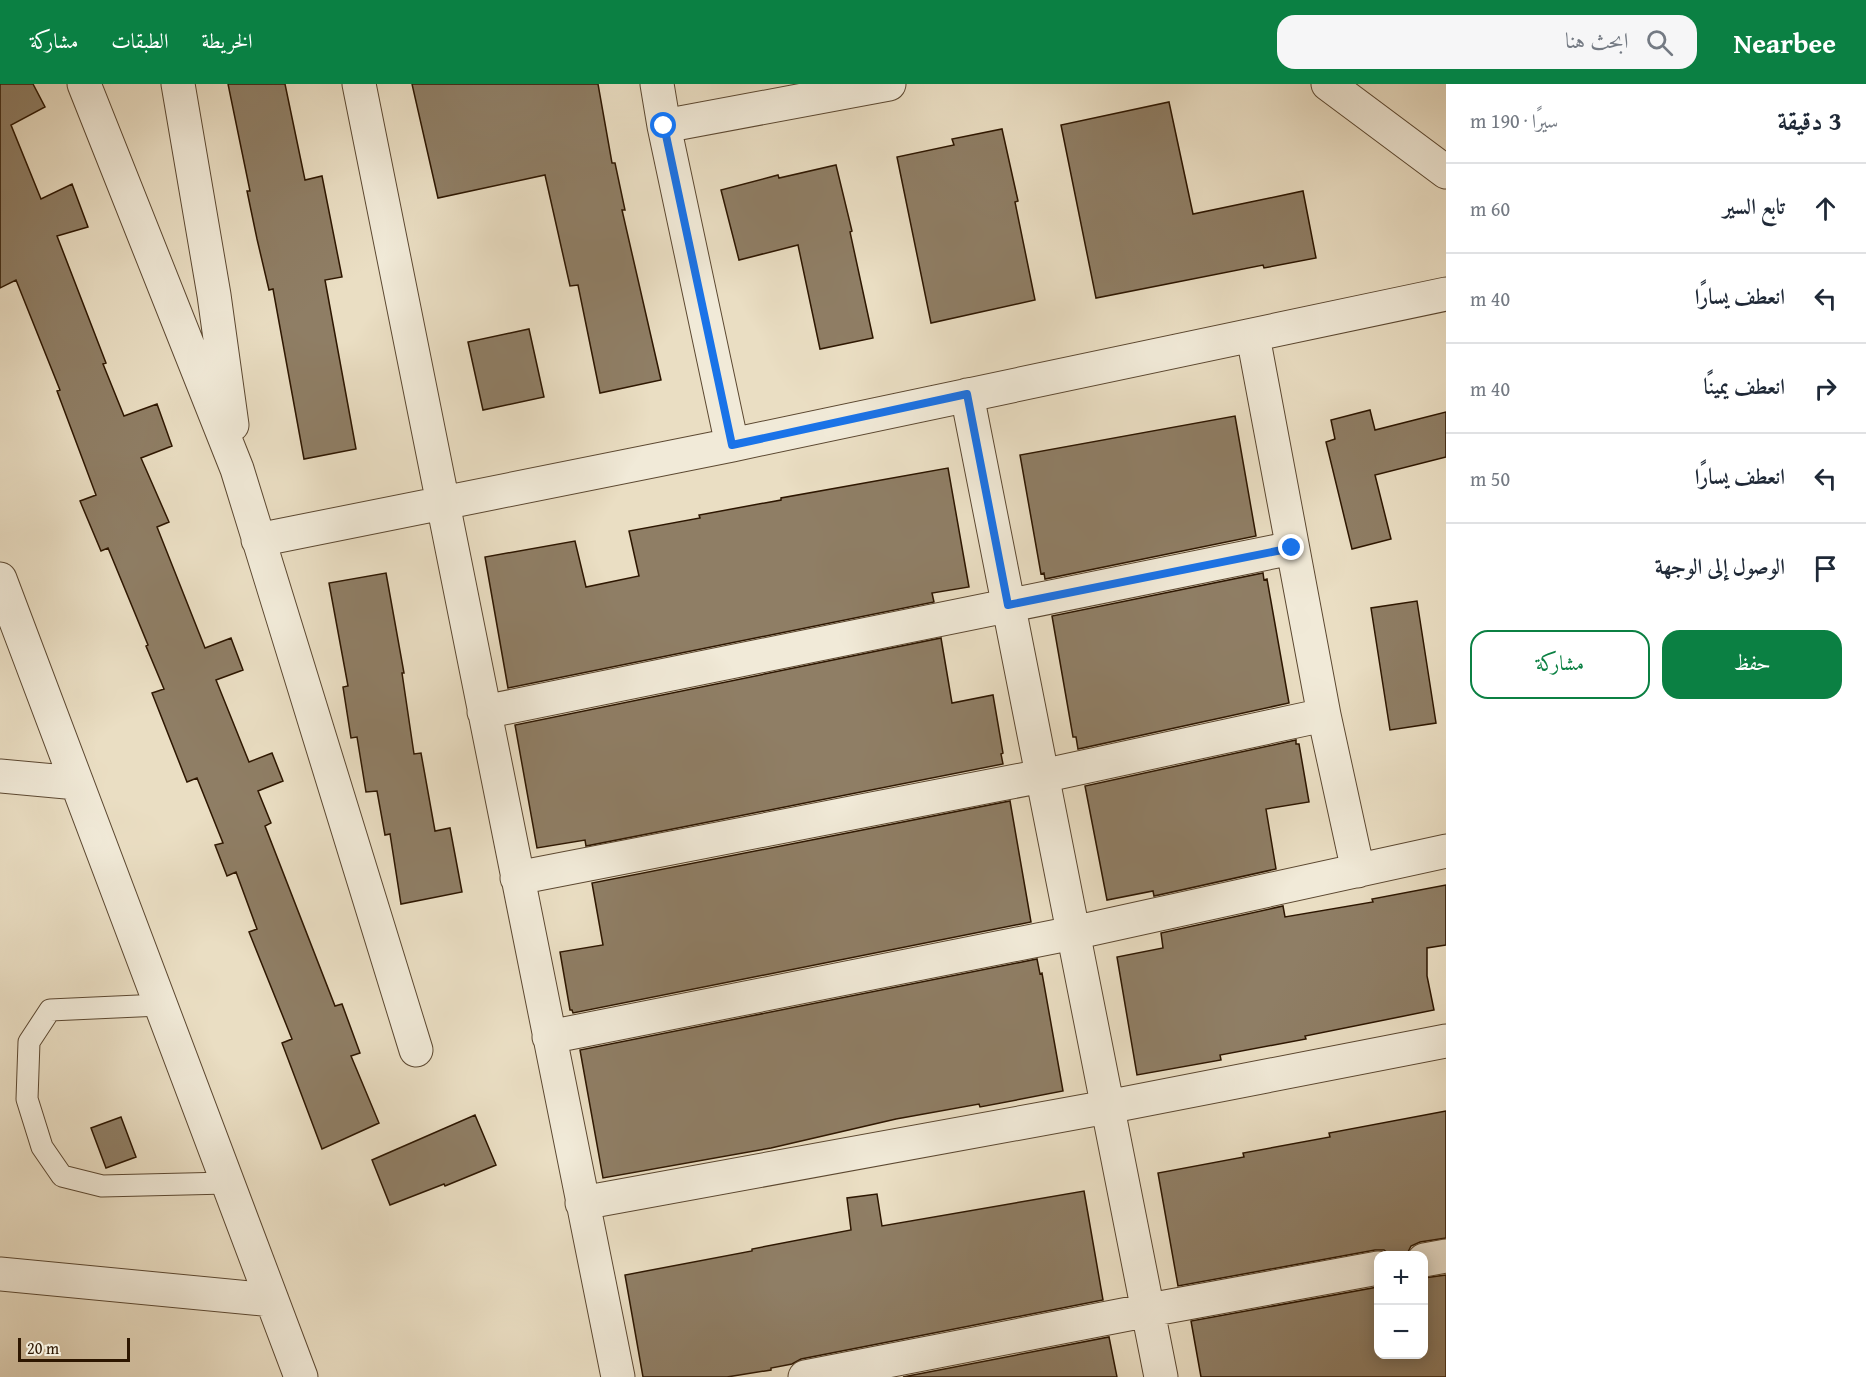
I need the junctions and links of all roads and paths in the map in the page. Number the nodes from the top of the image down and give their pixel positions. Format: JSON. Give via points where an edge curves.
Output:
{"nodes":[{"id":1,"x":84,"y":84,"type":"edge"},
{"id":2,"x":178,"y":84,"type":"edge"},
{"id":3,"x":359,"y":84,"type":"edge"},
{"id":4,"x":657,"y":84,"type":"edge"},
{"id":5,"x":889,"y":84,"type":"edge"},
{"id":6,"x":1328,"y":84,"type":"edge"},
{"id":7,"x":664,"y":126,"type":"junction"},
{"id":8,"x":1446,"y":171,"type":"edge"},
{"id":9,"x":1446,"y":294,"type":"edge"},
{"id":10,"x":1252,"y":336,"type":"junction"},
{"id":11,"x":967,"y":394,"type":"junction"},
{"id":12,"x":732,"y":445,"type":"junction"},
{"id":13,"x":237,"y":468,"type":"junction"},
{"id":14,"x":443,"y":503,"type":"junction"},
{"id":15,"x":258,"y":540,"type":"junction"},
{"id":16,"x":1292,"y":548,"type":"junction"},
{"id":17,"x":0,"y":579,"type":"edge"},
{"id":18,"x":1008,"y":605,"type":"junction"},
{"id":19,"x":484,"y":711,"type":"junction"},
{"id":20,"x":1324,"y":715,"type":"junction"},
{"id":21,"x":0,"y":776,"type":"edge"},
{"id":22,"x":1042,"y":776,"type":"junction"},
{"id":23,"x":77,"y":783,"type":"junction"},
{"id":24,"x":1446,"y":851,"type":"edge"},
{"id":25,"x":1358,"y":871,"type":"junction"},
{"id":26,"x":517,"y":878,"type":"junction"},
{"id":27,"x":1073,"y":933,"type":"junction"},
{"id":28,"x":160,"y":1005,"type":"junction"},
{"id":29,"x":549,"y":1036,"type":"junction"},
{"id":30,"x":1446,"y":1041,"type":"edge"},
{"id":31,"x":416,"y":1050,"type":"dead end"},
{"id":32,"x":1107,"y":1107,"type":"junction"},
{"id":33,"x":227,"y":1183,"type":"junction"},
{"id":34,"x":582,"y":1203,"type":"junction"},
{"id":35,"x":1446,"y":1256,"type":"edge"},
{"id":36,"x":1428,"y":1259,"type":"edge"},
{"id":37,"x":1374,"y":1269,"type":"edge"},
{"id":38,"x":0,"y":1274,"type":"edge"},
{"id":39,"x":272,"y":1300,"type":"junction"},
{"id":40,"x":1149,"y":1310,"type":"junction"},
{"id":41,"x":301,"y":1377,"type":"edge"},
{"id":42,"x":618,"y":1377,"type":"edge"},
{"id":43,"x":805,"y":1377,"type":"edge"},
{"id":44,"x":1161,"y":1377,"type":"edge"}],
"edges":[{"from":1,"to":13,"type":"street"},
{"from":2,"to":13,"type":"street","via":[[228,389]]},
{"from":3,"to":14,"type":"street"},
{"from":4,"to":7,"type":"street"},
{"from":5,"to":7,"type":"street"},
{"from":6,"to":8,"type":"street"},
{"from":7,"to":12,"type":"street"},
{"from":9,"to":10,"type":"street"},
{"from":10,"to":11,"type":"street"},
{"from":10,"to":16,"type":"street"},
{"from":11,"to":12,"type":"street"},
{"from":11,"to":18,"type":"street"},
{"from":12,"to":14,"type":"street"},
{"from":13,"to":15,"type":"street"},
{"from":14,"to":15,"type":"street"},
{"from":14,"to":19,"type":"street"},
{"from":15,"to":31,"type":"street"},
{"from":16,"to":18,"type":"street"},
{"from":16,"to":20,"type":"street"},
{"from":17,"to":23,"type":"street"},
{"from":18,"to":19,"type":"street"},
{"from":18,"to":22,"type":"street"},
{"from":19,"to":26,"type":"street"},
{"from":20,"to":22,"type":"street"},
{"from":20,"to":25,"type":"street"},
{"from":21,"to":23,"type":"street"},
{"from":22,"to":26,"type":"street"},
{"from":22,"to":27,"type":"street"},
{"from":23,"to":28,"type":"street"},
{"from":24,"to":25,"type":"street"},
{"from":25,"to":27,"type":"street"},
{"from":26,"to":29,"type":"street"},
{"from":27,"to":29,"type":"street"},
{"from":27,"to":32,"type":"street"},
{"from":28,"to":33,"type":"street"},
{"from":28,"to":33,"type":"lane","via":[[51,1010],[29,1042],[27,1099],[42,1147],[62,1176],[102,1186]]},
{"from":29,"to":34,"type":"street"},
{"from":30,"to":32,"type":"street"},
{"from":32,"to":34,"type":"street"},
{"from":32,"to":40,"type":"street"},
{"from":33,"to":39,"type":"street"},
{"from":34,"to":42,"type":"street"},
{"from":35,"to":36,"type":"street"},
{"from":37,"to":40,"type":"street"},
{"from":38,"to":39,"type":"street"},
{"from":39,"to":41,"type":"street"},
{"from":40,"to":43,"type":"street"},
{"from":40,"to":44,"type":"street"}]}
